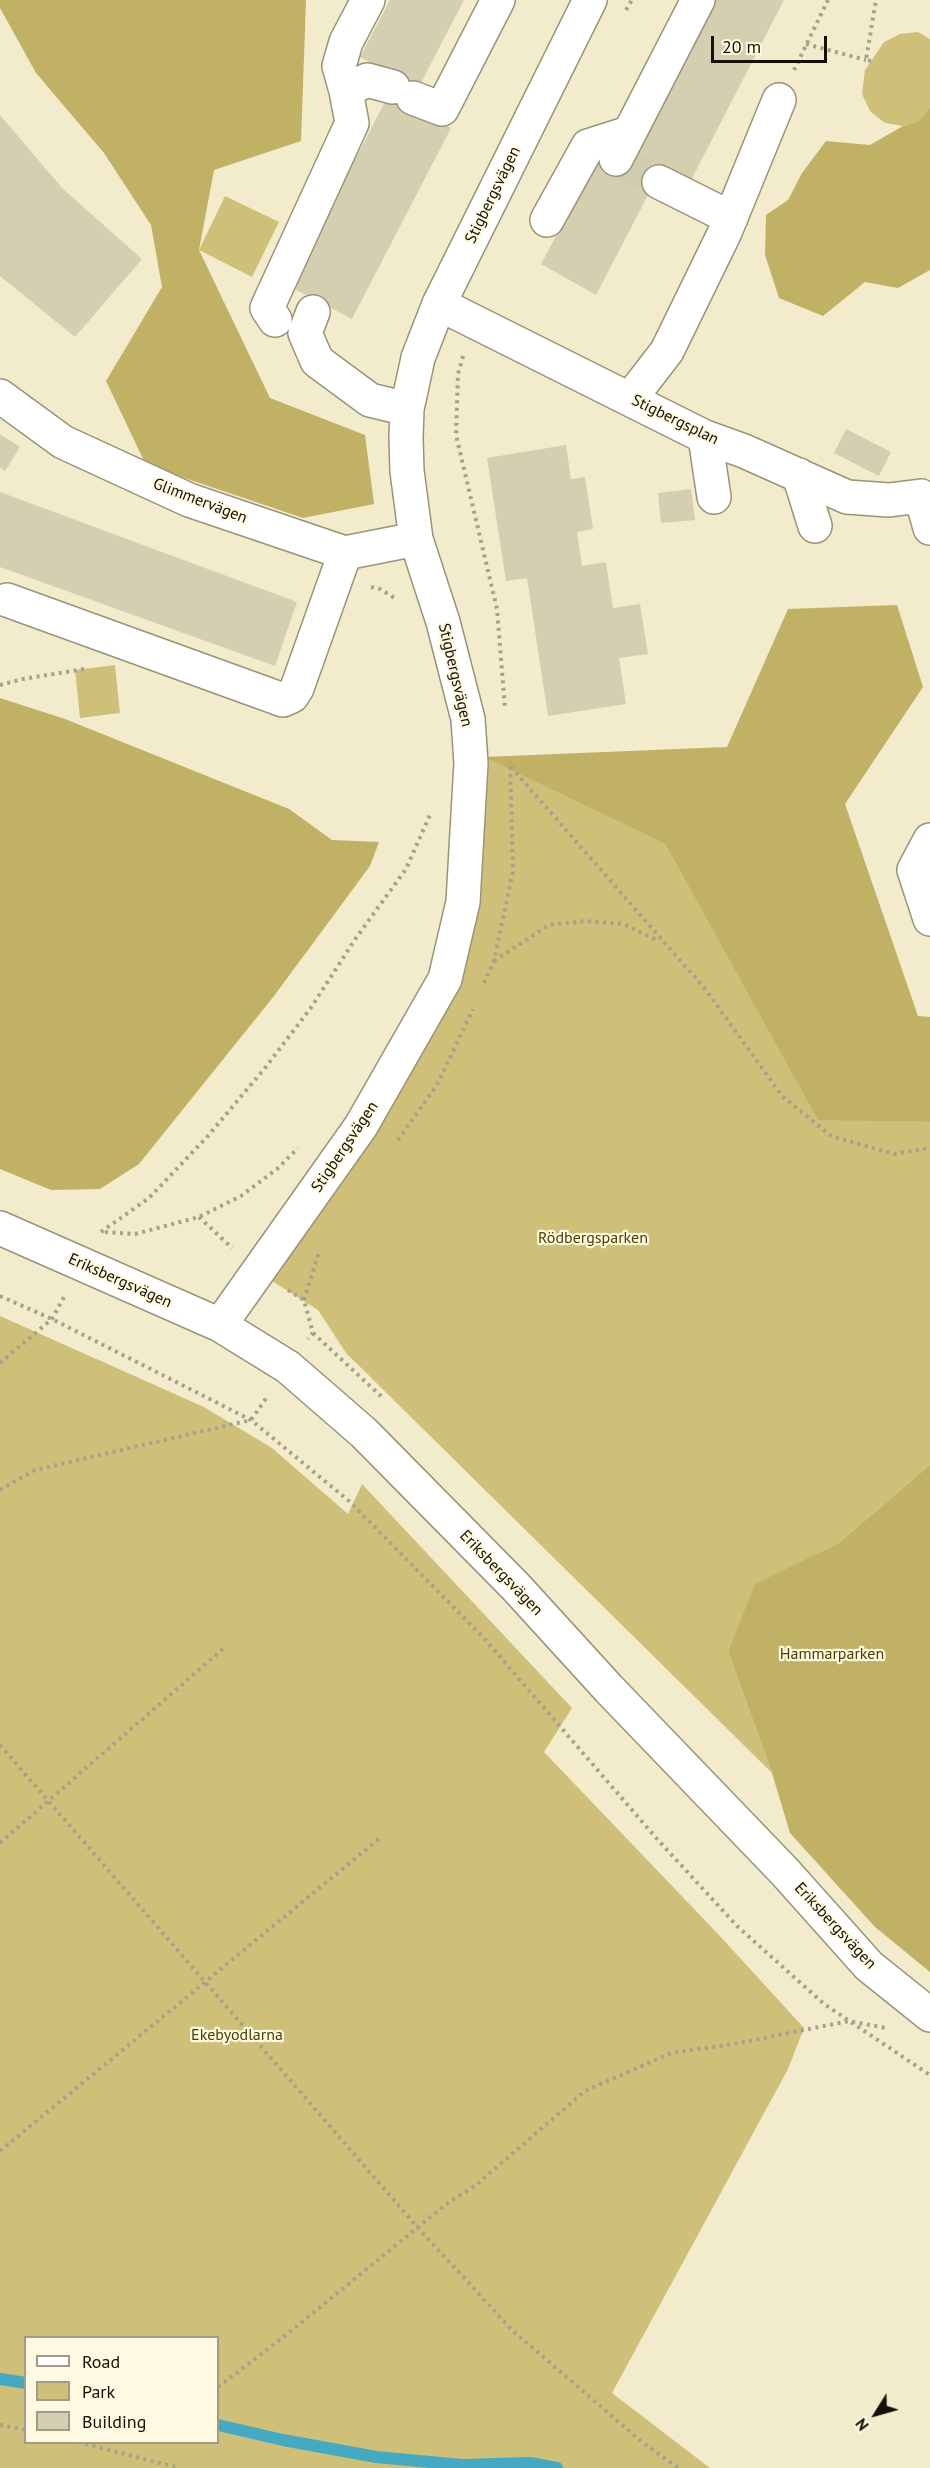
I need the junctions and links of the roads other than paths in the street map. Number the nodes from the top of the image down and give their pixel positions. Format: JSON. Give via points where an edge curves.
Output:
{"nodes":[{"id":1,"x":368,"y":0,"type":"edge"},
{"id":2,"x":498,"y":0,"type":"edge"},
{"id":3,"x":590,"y":0,"type":"edge"},
{"id":4,"x":698,"y":0,"type":"edge"},
{"id":5,"x":346,"y":91,"type":"junction"},
{"id":6,"x":780,"y":100,"type":"road end"},
{"id":7,"x":659,"y":182,"type":"tunnel mouth"},
{"id":8,"x":731,"y":218,"type":"junction"},
{"id":9,"x":548,"y":220,"type":"dead end"},
{"id":10,"x":439,"y":304,"type":"junction"},
{"id":11,"x":313,"y":312,"type":"dead end"},
{"id":12,"x":275,"y":320,"type":"dead end"},
{"id":13,"x":0,"y":396,"type":"edge"},
{"id":14,"x":630,"y":399,"type":"junction"},
{"id":15,"x":407,"y":409,"type":"junction"},
{"id":16,"x":705,"y":436,"type":"junction"},
{"id":17,"x":799,"y":476,"type":"junction"},
{"id":18,"x":925,"y":493,"type":"edge"},
{"id":19,"x":714,"y":497,"type":"dead end"},
{"id":20,"x":815,"y":526,"type":"dead end"},
{"id":21,"x":930,"y":528,"type":"edge"},
{"id":22,"x":416,"y":539,"type":"junction"},
{"id":23,"x":345,"y":554,"type":"junction"},
{"id":24,"x":7,"y":600,"type":"dead end"},
{"id":25,"x":930,"y":840,"type":"edge"},
{"id":26,"x":930,"y":919,"type":"edge"},
{"id":27,"x":0,"y":1228,"type":"edge"},
{"id":28,"x":220,"y":1325,"type":"junction"},
{"id":29,"x":930,"y":2015,"type":"edge"}],
"edges":[{"from":1,"to":5,"type":"street","via":[[346,42],[339,66]]},
{"from":2,"to":5,"type":"street","via":[[442,109],[367,80]]},
{"from":3,"to":10,"type":"street","name":"Stigbergsvägen"},
{"from":4,"to":9,"type":"street","via":[[622,146],[588,146]]},
{"from":5,"to":12,"type":"street","via":[[352,123],[267,308]]},
{"from":6,"to":8,"type":"street"},
{"from":7,"to":8,"type":"street"},
{"from":8,"to":14,"type":"street","via":[[667,351]]},
{"from":10,"to":14,"type":"street","name":"Stigbergsplan"},
{"from":10,"to":15,"type":"street","name":"Stigbergsvägen","via":[[418,358]]},
{"from":11,"to":15,"type":"street","via":[[304,333],[317,361],[370,400]]},
{"from":13,"to":23,"type":"street","name":"Glimmervägen","via":[[63,442],[189,500]]},
{"from":14,"to":16,"type":"street","name":"Stigbergsplan"},
{"from":15,"to":22,"type":"street","name":"Stigbergsvägen","via":[[407,471]]},
{"from":16,"to":17,"type":"street","name":"Stigbergsplan"},
{"from":16,"to":19,"type":"street"},
{"from":17,"to":18,"type":"street","name":"Stigbergsplan","via":[[848,497],[889,500]]},
{"from":17,"to":20,"type":"street"},
{"from":18,"to":21,"type":"street"},
{"from":22,"to":23,"type":"street"},
{"from":22,"to":28,"type":"street","name":"Stigbergsvägen","via":[[468,719],[471,763],[463,902],[445,979],[361,1126]]},
{"from":23,"to":24,"type":"street","via":[[297,688],[283,700]]},
{"from":25,"to":26,"type":"street","via":[[914,870]]},
{"from":27,"to":28,"type":"street","name":"Eriksbergsvägen"},
{"from":28,"to":29,"type":"street","name":"Eriksbergsvägen","via":[[288,1367],[364,1433],[516,1587],[869,1966]]}]}
